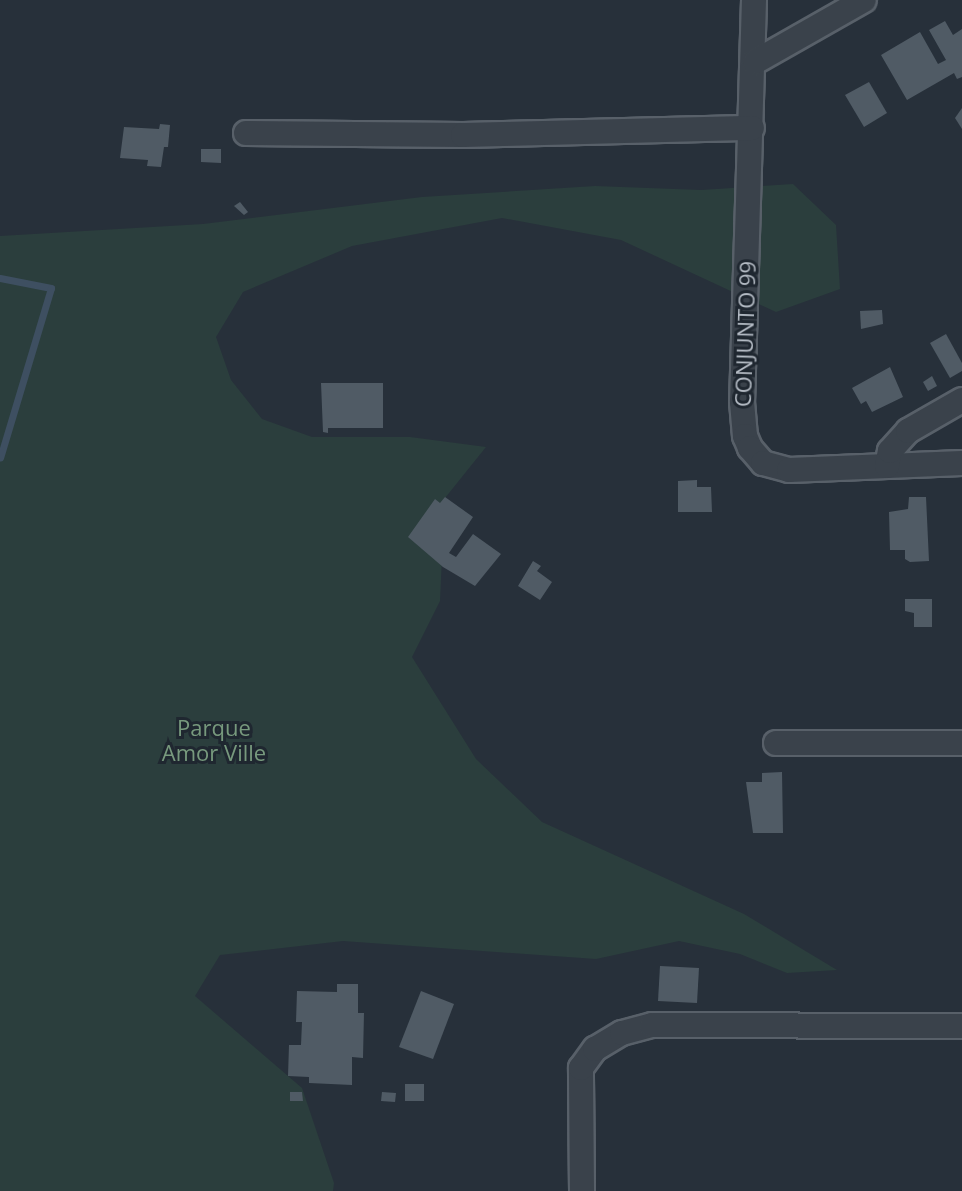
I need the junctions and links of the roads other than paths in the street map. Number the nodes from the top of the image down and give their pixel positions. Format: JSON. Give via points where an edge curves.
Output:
{"nodes":[{"id":1,"x":754,"y":0,"type":"edge"},
{"id":2,"x":864,"y":0,"type":"edge"},
{"id":3,"x":755,"y":62,"type":"junction"},
{"id":4,"x":752,"y":128,"type":"junction"},
{"id":5,"x":246,"y":133,"type":"dead end"},
{"id":6,"x":962,"y":400,"type":"edge"},
{"id":7,"x":962,"y":463,"type":"edge"},
{"id":8,"x":887,"y":466,"type":"junction"},
{"id":9,"x":776,"y":743,"type":"dead end"},
{"id":10,"x":962,"y":743,"type":"edge"},
{"id":11,"x":962,"y":1026,"type":"edge"},
{"id":12,"x":582,"y":1191,"type":"edge"}],
"edges":[{"from":1,"to":3,"type":"street","name":"CONJUNTO 99"},
{"from":2,"to":3,"type":"street"},
{"from":3,"to":4,"type":"street","name":"CONJUNTO 99"},
{"from":4,"to":5,"type":"street","via":[[463,135]]},
{"from":4,"to":8,"type":"street","name":"CONJUNTO 99","via":[[745,436],[763,463],[789,470]]},
{"from":6,"to":8,"type":"street","via":[[908,431],[890,451]]},
{"from":7,"to":8,"type":"street","name":"CONJUNTO 99"},
{"from":9,"to":10,"type":"street"},
{"from":11,"to":12,"type":"street","via":[[652,1025],[622,1033],[595,1049],[581,1068]]}]}
